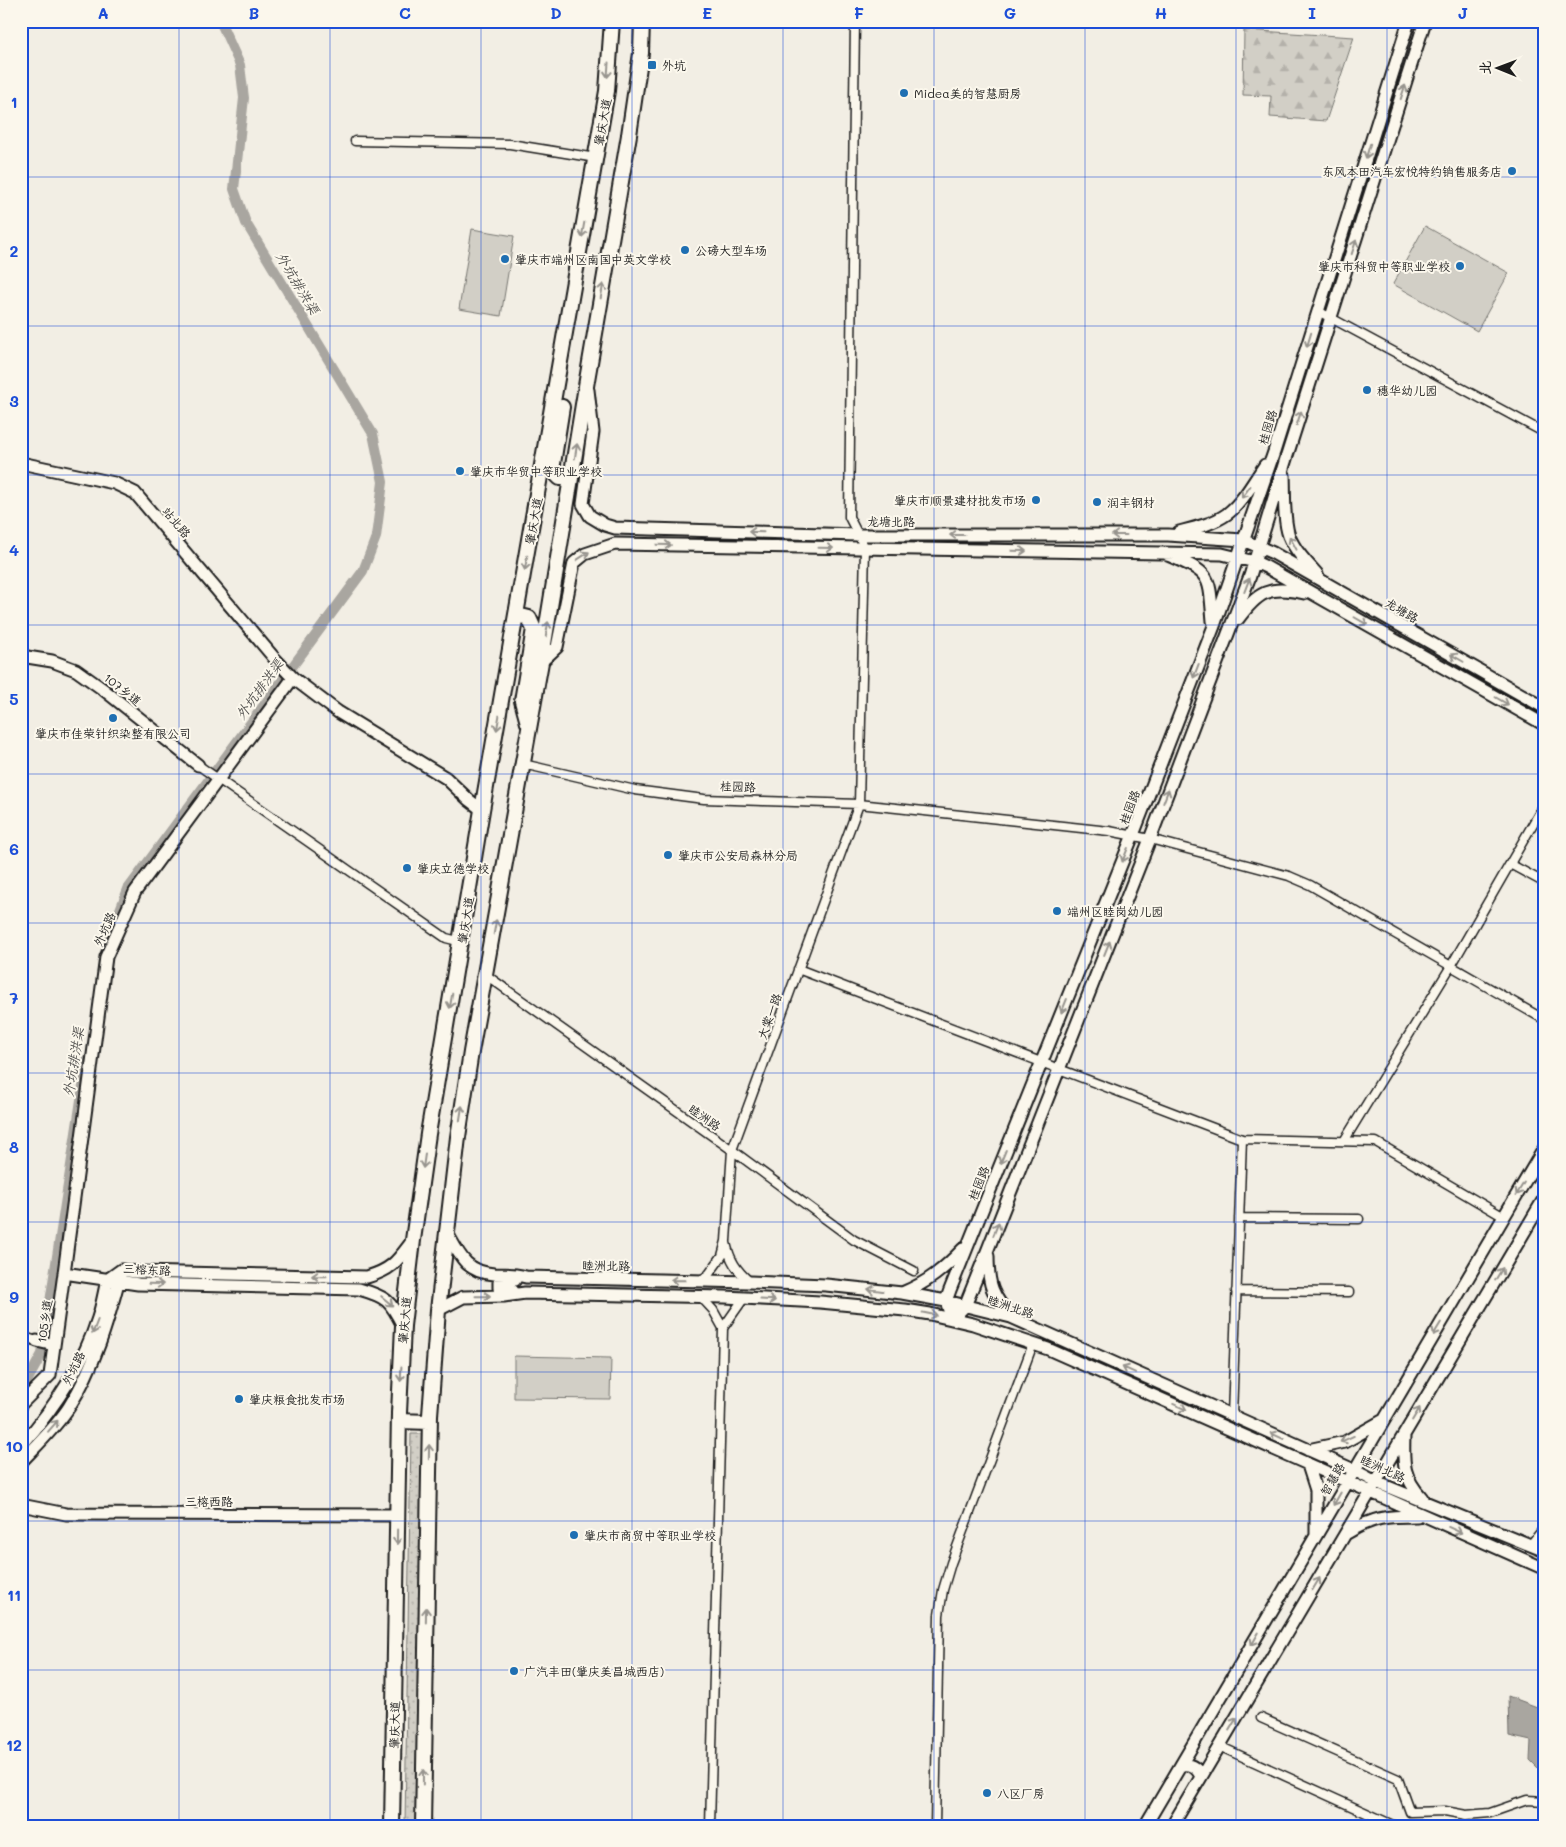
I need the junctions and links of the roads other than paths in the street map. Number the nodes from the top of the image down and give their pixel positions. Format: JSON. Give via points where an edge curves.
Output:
{"nodes":[{"id":1,"x":612,"y":21,"type":"edge"},
{"id":2,"x":642,"y":21,"type":"edge"},
{"id":3,"x":855,"y":21,"type":"edge"},
{"id":4,"x":1409,"y":21,"type":"edge"},
{"id":5,"x":1425,"y":21,"type":"edge"},
{"id":6,"x":355,"y":140,"type":"dead end"},
{"id":7,"x":596,"y":158,"type":"junction"},
{"id":8,"x":1318,"y":311,"type":"junction"},
{"id":9,"x":1331,"y":318,"type":"junction"},
{"id":10,"x":558,"y":379,"type":"junction"},
{"id":11,"x":587,"y":380,"type":"junction"},
{"id":12,"x":1545,"y":433,"type":"edge"},
{"id":13,"x":1274,"y":452,"type":"junction"},
{"id":14,"x":21,"y":463,"type":"edge"},
{"id":15,"x":1284,"y":465,"type":"junction"},
{"id":16,"x":572,"y":474,"type":"junction"},
{"id":17,"x":858,"y":535,"type":"junction"},
{"id":18,"x":1168,"y":535,"type":"junction"},
{"id":19,"x":1244,"y":540,"type":"junction"},
{"id":20,"x":1260,"y":546,"type":"junction"},
{"id":21,"x":865,"y":548,"type":"junction"},
{"id":22,"x":1162,"y":553,"type":"junction"},
{"id":23,"x":1238,"y":556,"type":"junction"},
{"id":24,"x":1255,"y":562,"type":"junction"},
{"id":25,"x":1323,"y":581,"type":"junction"},
{"id":26,"x":1319,"y":597,"type":"junction"},
{"id":27,"x":517,"y":615,"type":"junction"},
{"id":28,"x":1214,"y":626,"type":"junction"},
{"id":29,"x":1229,"y":630,"type":"junction"},
{"id":30,"x":21,"y":656,"type":"edge"},
{"id":31,"x":541,"y":662,"type":"junction"},
{"id":32,"x":293,"y":678,"type":"junction"},
{"id":33,"x":1545,"y":708,"type":"edge"},
{"id":34,"x":1545,"y":725,"type":"edge"},
{"id":35,"x":530,"y":729,"type":"junction"},
{"id":36,"x":523,"y":764,"type":"junction"},
{"id":37,"x":198,"y":765,"type":"joint"},
{"id":38,"x":218,"y":780,"type":"junction"},
{"id":39,"x":1545,"y":803,"type":"edge"},
{"id":40,"x":859,"y":804,"type":"junction"},
{"id":41,"x":482,"y":810,"type":"junction"},
{"id":42,"x":1133,"y":835,"type":"junction"},
{"id":43,"x":1150,"y":838,"type":"junction"},
{"id":44,"x":1510,"y":864,"type":"junction"},
{"id":45,"x":1545,"y":883,"type":"edge"},
{"id":46,"x":462,"y":942,"type":"junction"},
{"id":47,"x":1451,"y":966,"type":"junction"},
{"id":48,"x":798,"y":969,"type":"junction"},
{"id":49,"x":486,"y":975,"type":"junction"},
{"id":50,"x":1545,"y":1020,"type":"edge"},
{"id":51,"x":1041,"y":1062,"type":"junction"},
{"id":52,"x":1059,"y":1069,"type":"junction"},
{"id":53,"x":1242,"y":1139,"type":"junction"},
{"id":54,"x":1344,"y":1141,"type":"junction"},
{"id":55,"x":1545,"y":1147,"type":"edge"},
{"id":56,"x":732,"y":1150,"type":"junction"},
{"id":57,"x":1545,"y":1197,"type":"edge"},
{"id":58,"x":1504,"y":1217,"type":"junction"},
{"id":59,"x":1239,"y":1218,"type":"junction"},
{"id":60,"x":1359,"y":1220,"type":"dead end"},
{"id":61,"x":446,"y":1231,"type":"junction"},
{"id":62,"x":413,"y":1240,"type":"junction"},
{"id":63,"x":726,"y":1241,"type":"junction"},
{"id":64,"x":968,"y":1244,"type":"junction"},
{"id":65,"x":988,"y":1249,"type":"junction"},
{"id":66,"x":914,"y":1272,"type":"dead end"},
{"id":67,"x":64,"y":1273,"type":"junction"},
{"id":68,"x":526,"y":1277,"type":"junction"},
{"id":69,"x":113,"y":1281,"type":"junction"},
{"id":70,"x":700,"y":1281,"type":"junction"},
{"id":71,"x":750,"y":1282,"type":"junction"},
{"id":72,"x":1236,"y":1291,"type":"junction"},
{"id":73,"x":1350,"y":1292,"type":"dead end"},
{"id":74,"x":525,"y":1293,"type":"junction"},
{"id":75,"x":902,"y":1293,"type":"junction"},
{"id":76,"x":701,"y":1297,"type":"junction"},
{"id":77,"x":744,"y":1298,"type":"junction"},
{"id":78,"x":946,"y":1301,"type":"junction"},
{"id":79,"x":965,"y":1306,"type":"junction"},
{"id":80,"x":438,"y":1310,"type":"junction"},
{"id":81,"x":1010,"y":1317,"type":"junction"},
{"id":82,"x":952,"y":1319,"type":"junction"},
{"id":83,"x":403,"y":1326,"type":"junction"},
{"id":84,"x":723,"y":1328,"type":"junction"},
{"id":85,"x":21,"y":1336,"type":"edge"},
{"id":86,"x":37,"y":1341,"type":"joint"},
{"id":87,"x":1032,"y":1344,"type":"junction"},
{"id":88,"x":54,"y":1345,"type":"junction"},
{"id":89,"x":21,"y":1404,"type":"edge"},
{"id":90,"x":1232,"y":1416,"type":"junction"},
{"id":91,"x":1383,"y":1420,"type":"junction"},
{"id":92,"x":398,"y":1422,"type":"junction"},
{"id":93,"x":429,"y":1422,"type":"junction"},
{"id":94,"x":1404,"y":1434,"type":"junction"},
{"id":95,"x":21,"y":1446,"type":"edge"},
{"id":96,"x":1308,"y":1450,"type":"junction"},
{"id":97,"x":21,"y":1462,"type":"edge"},
{"id":98,"x":1308,"y":1464,"type":"junction"},
{"id":99,"x":1354,"y":1470,"type":"junction"},
{"id":100,"x":1347,"y":1482,"type":"junction"},
{"id":101,"x":1376,"y":1482,"type":"junction"},
{"id":102,"x":1370,"y":1492,"type":"junction"},
{"id":103,"x":1424,"y":1501,"type":"junction"},
{"id":104,"x":21,"y":1504,"type":"edge"},
{"id":105,"x":397,"y":1516,"type":"junction"},
{"id":106,"x":1423,"y":1516,"type":"junction"},
{"id":107,"x":1545,"y":1527,"type":"edge"},
{"id":108,"x":1346,"y":1534,"type":"junction"},
{"id":109,"x":1316,"y":1535,"type":"junction"},
{"id":110,"x":1531,"y":1544,"type":"junction"},
{"id":111,"x":1545,"y":1551,"type":"edge"},
{"id":112,"x":1545,"y":1569,"type":"edge"},
{"id":113,"x":1261,"y":1718,"type":"dead end"},
{"id":114,"x":1219,"y":1746,"type":"junction"},
{"id":115,"x":1181,"y":1765,"type":"junction"},
{"id":116,"x":1201,"y":1777,"type":"junction"},
{"id":117,"x":1545,"y":1801,"type":"edge"},
{"id":118,"x":392,"y":1826,"type":"edge"},
{"id":119,"x":423,"y":1826,"type":"edge"},
{"id":120,"x":710,"y":1826,"type":"edge"},
{"id":121,"x":935,"y":1826,"type":"edge"},
{"id":122,"x":1144,"y":1826,"type":"edge"},
{"id":123,"x":1172,"y":1826,"type":"edge"},
{"id":124,"x":1395,"y":1826,"type":"edge"}],
"edges":[{"from":1,"to":7,"type":"highway","name":"肇庆大道","one_way":true,"via":[[607,91]]},
{"from":11,"to":2,"type":"highway","one_way":true,"via":[[629,135],[641,53]]},
{"from":3,"to":17,"type":"street","via":[[849,517]]},
{"from":4,"to":8,"type":"main road","name":"桂园路","one_way":true},
{"from":9,"to":5,"type":"main road","one_way":true},
{"from":6,"to":7,"type":"street","via":[[510,144]]},
{"from":7,"to":10,"type":"highway","name":"肇庆大道","one_way":true},
{"from":8,"to":9,"type":"street"},
{"from":8,"to":13,"type":"main road","name":"桂园路","one_way":true},
{"from":9,"to":12,"type":"street"},
{"from":15,"to":9,"type":"main road","one_way":true},
{"from":10,"to":16,"type":"highway","via":[[562,409],[552,470],[560,478]]},
{"from":10,"to":27,"type":"highway","name":"肇庆大道","one_way":true},
{"from":16,"to":11,"type":"highway","one_way":true},
{"from":17,"to":11,"type":"main road","name":"龙塘北路","one_way":true,"via":[[615,528],[605,525],[590,516],[583,504],[593,432]]},
{"from":13,"to":18,"type":"main road","one_way":true,"via":[[1239,502],[1226,514],[1198,527]]},
{"from":13,"to":19,"type":"main road","name":"桂园路"},
{"from":14,"to":32,"type":"main road","name":"站北路","via":[[114,483],[135,494]]},
{"from":15,"to":20,"type":"main road"},
{"from":25,"to":15,"type":"main road","one_way":true,"via":[[1302,557],[1290,536]]},
{"from":31,"to":16,"type":"highway","one_way":true},
{"from":18,"to":17,"type":"main road","name":"龙塘北路","one_way":true},
{"from":17,"to":21,"type":"street"},
{"from":18,"to":19,"type":"main road","name":"龙塘路"},
{"from":19,"to":20,"type":"main road","name":"龙塘路"},
{"from":19,"to":23,"type":"main road","name":"桂园路"},
{"from":20,"to":24,"type":"main road"},
{"from":20,"to":25,"type":"main road","name":"龙塘路"},
{"from":21,"to":22,"type":"main road","one_way":true},
{"from":31,"to":21,"type":"main road","one_way":true,"via":[[557,647],[574,562],[585,554],[615,544]]},
{"from":21,"to":40,"type":"street","name":"大棠一路"},
{"from":22,"to":23,"type":"main road"},
{"from":22,"to":28,"type":"main road","via":[[1205,575],[1209,583]]},
{"from":23,"to":24,"type":"main road"},
{"from":23,"to":28,"type":"main road","name":"桂园路"},
{"from":24,"to":26,"type":"main road"},
{"from":29,"to":24,"type":"main road","one_way":true},
{"from":33,"to":25,"type":"main road","name":"龙塘路","one_way":true},
{"from":26,"to":29,"type":"main road","via":[[1288,589],[1267,591],[1249,604]]},
{"from":26,"to":34,"type":"main road","one_way":true},
{"from":27,"to":35,"type":"highway","via":[[528,618],[534,629],[522,701]]},
{"from":27,"to":41,"type":"highway","name":"肇庆大道","one_way":true},
{"from":28,"to":42,"type":"main road","name":"桂园路","one_way":true},
{"from":43,"to":29,"type":"main road","one_way":true},
{"from":30,"to":37,"type":"main road","name":"107乡道","via":[[52,661],[76,670]]},
{"from":31,"to":35,"type":"highway"},
{"from":32,"to":38,"type":"main road","name":"外坑路"},
{"from":32,"to":41,"type":"main road","via":[[338,712],[446,778]]},
{"from":35,"to":36,"type":"highway"},
{"from":36,"to":40,"type":"street","name":"桂园路","via":[[635,790],[704,799]]},
{"from":49,"to":36,"type":"highway","one_way":true},
{"from":37,"to":38,"type":"street"},
{"from":38,"to":46,"type":"street","via":[[446,938]]},
{"from":38,"to":67,"type":"main road","name":"外坑路","via":[[135,892],[106,957]]},
{"from":39,"to":44,"type":"street"},
{"from":40,"to":42,"type":"street","name":"桂园路"},
{"from":40,"to":48,"type":"street","name":"大棠一路"},
{"from":41,"to":46,"type":"highway","name":"肇庆大道"},
{"from":42,"to":43,"type":"street","name":"桂园路"},
{"from":42,"to":51,"type":"main road","name":"桂园路","one_way":true},
{"from":43,"to":47,"type":"street","name":"桂园路","via":[[1289,876]]},
{"from":52,"to":43,"type":"main road","one_way":true},
{"from":44,"to":45,"type":"street"},
{"from":44,"to":47,"type":"street"},
{"from":46,"to":62,"type":"highway","name":"肇庆大道","one_way":true},
{"from":47,"to":50,"type":"street","name":"桂园路"},
{"from":47,"to":54,"type":"street"},
{"from":48,"to":51,"type":"street"},
{"from":48,"to":56,"type":"street","name":"大棠一路"},
{"from":49,"to":56,"type":"street","name":"睦洲路"},
{"from":61,"to":49,"type":"highway","one_way":true,"via":[[458,1137]]},
{"from":51,"to":52,"type":"street"},
{"from":51,"to":64,"type":"main road","name":"桂园路","one_way":true},
{"from":52,"to":53,"type":"street"},
{"from":65,"to":52,"type":"main road","one_way":true},
{"from":53,"to":54,"type":"street"},
{"from":53,"to":59,"type":"street"},
{"from":54,"to":58,"type":"street","via":[[1376,1142]]},
{"from":55,"to":58,"type":"main road","name":"智慧路","one_way":true},
{"from":56,"to":63,"type":"street","name":"大棠一路"},
{"from":56,"to":66,"type":"street","name":"睦洲路","via":[[854,1240]]},
{"from":94,"to":57,"type":"main road","one_way":true},
{"from":58,"to":91,"type":"main road","name":"智慧路","one_way":true},
{"from":59,"to":60,"type":"street"},
{"from":59,"to":72,"type":"street"},
{"from":61,"to":68,"type":"main road","name":"睦洲北路","via":[[469,1267],[485,1273]]},
{"from":61,"to":80,"type":"highway"},
{"from":62,"to":69,"type":"main road","name":"三榕东路","one_way":true,"via":[[396,1263],[367,1277],[121,1270]]},
{"from":62,"to":83,"type":"highway","name":"肇庆大道"},
{"from":63,"to":70,"type":"street","via":[[716,1267]]},
{"from":63,"to":71,"type":"street","via":[[734,1267]]},
{"from":64,"to":75,"type":"main road","via":[[930,1280]]},
{"from":64,"to":78,"type":"main road","name":"桂园路"},
{"from":65,"to":79,"type":"main road"},
{"from":65,"to":81,"type":"main road","via":[[989,1285]]},
{"from":67,"to":69,"type":"main road"},
{"from":67,"to":88,"type":"main road","name":"105乡道"},
{"from":70,"to":68,"type":"main road","name":"睦洲北路","one_way":true},
{"from":68,"to":74,"type":"main road","via":[[499,1282],[499,1288]]},
{"from":69,"to":83,"type":"main road","name":"三榕东路","one_way":true,"via":[[359,1289],[379,1294],[393,1306]]},
{"from":69,"to":95,"type":"main road","name":"外坑路","one_way":true,"via":[[78,1366],[59,1399]]},
{"from":97,"to":69,"type":"main road","name":"外坑路","one_way":true,"via":[[68,1408],[85,1378],[99,1346]]},
{"from":70,"to":71,"type":"main road","name":"睦洲北路"},
{"from":75,"to":71,"type":"main road","name":"睦洲北路","one_way":true},
{"from":72,"to":73,"type":"street"},
{"from":72,"to":90,"type":"street"},
{"from":74,"to":76,"type":"main road"},
{"from":80,"to":74,"type":"main road","one_way":true,"via":[[462,1297]]},
{"from":75,"to":78,"type":"main road","name":"睦洲北路"},
{"from":76,"to":77,"type":"main road"},
{"from":76,"to":84,"type":"street"},
{"from":77,"to":82,"type":"main road","one_way":true,"via":[[864,1306],[922,1312]]},
{"from":77,"to":84,"type":"street"},
{"from":78,"to":79,"type":"main road","name":"睦洲北路"},
{"from":78,"to":82,"type":"main road"},
{"from":79,"to":81,"type":"main road","name":"睦洲北路"},
{"from":79,"to":82,"type":"main road"},
{"from":80,"to":93,"type":"highway"},
{"from":90,"to":81,"type":"main road","name":"睦洲北路","one_way":true},
{"from":82,"to":87,"type":"main road"},
{"from":83,"to":92,"type":"highway","name":"肇庆大道","one_way":true},
{"from":84,"to":120,"type":"street"},
{"from":85,"to":86,"type":"street"},
{"from":86,"to":88,"type":"main road"},
{"from":87,"to":98,"type":"main road","one_way":true,"via":[[1048,1348]]},
{"from":87,"to":121,"type":"street","via":[[943,1590],[938,1644]]},
{"from":88,"to":89,"type":"main road","name":"105乡道","via":[[50,1375]]},
{"from":96,"to":90,"type":"main road","name":"睦洲北路","one_way":true},
{"from":91,"to":96,"type":"main road","one_way":true,"via":[[1345,1442]]},
{"from":91,"to":99,"type":"main road","name":"智慧路"},
{"from":92,"to":93,"type":"highway"},
{"from":92,"to":105,"type":"highway","name":"肇庆大道"},
{"from":119,"to":93,"type":"highway","one_way":true},
{"from":94,"to":101,"type":"main road"},
{"from":94,"to":103,"type":"main road","via":[[1405,1473]]},
{"from":96,"to":99,"type":"main road","name":"睦洲北路"},
{"from":98,"to":100,"type":"main road"},
{"from":98,"to":109,"type":"main road","via":[[1316,1490]]},
{"from":99,"to":100,"type":"main road","name":"智慧路"},
{"from":99,"to":101,"type":"main road","name":"睦洲北路"},
{"from":100,"to":102,"type":"main road"},
{"from":100,"to":109,"type":"main road","name":"智慧路","one_way":true},
{"from":101,"to":102,"type":"main road"},
{"from":101,"to":103,"type":"main road","name":"睦洲北路"},
{"from":102,"to":106,"type":"main road"},
{"from":102,"to":108,"type":"main road"},
{"from":103,"to":110,"type":"main road","name":"睦洲北路"},
{"from":104,"to":105,"type":"main road","name":"三榕西路","via":[[66,1514]]},
{"from":105,"to":118,"type":"highway","name":"肇庆大道","one_way":true},
{"from":106,"to":108,"type":"main road","via":[[1379,1518]]},
{"from":106,"to":112,"type":"main road","one_way":true},
{"from":107,"to":110,"type":"street"},
{"from":114,"to":108,"type":"main road","one_way":true},
{"from":109,"to":115,"type":"main road","name":"智慧路","one_way":true},
{"from":110,"to":111,"type":"main road","name":"睦洲北路"},
{"from":113,"to":117,"type":"street","via":[[1398,1780],[1410,1812],[1466,1815],[1490,1813],[1527,1800]]},
{"from":114,"to":116,"type":"main road"},
{"from":114,"to":124,"type":"street"},
{"from":115,"to":116,"type":"main road","via":[[1190,1764]]},
{"from":115,"to":122,"type":"main road","name":"智慧路"},
{"from":116,"to":123,"type":"main road"}]}
